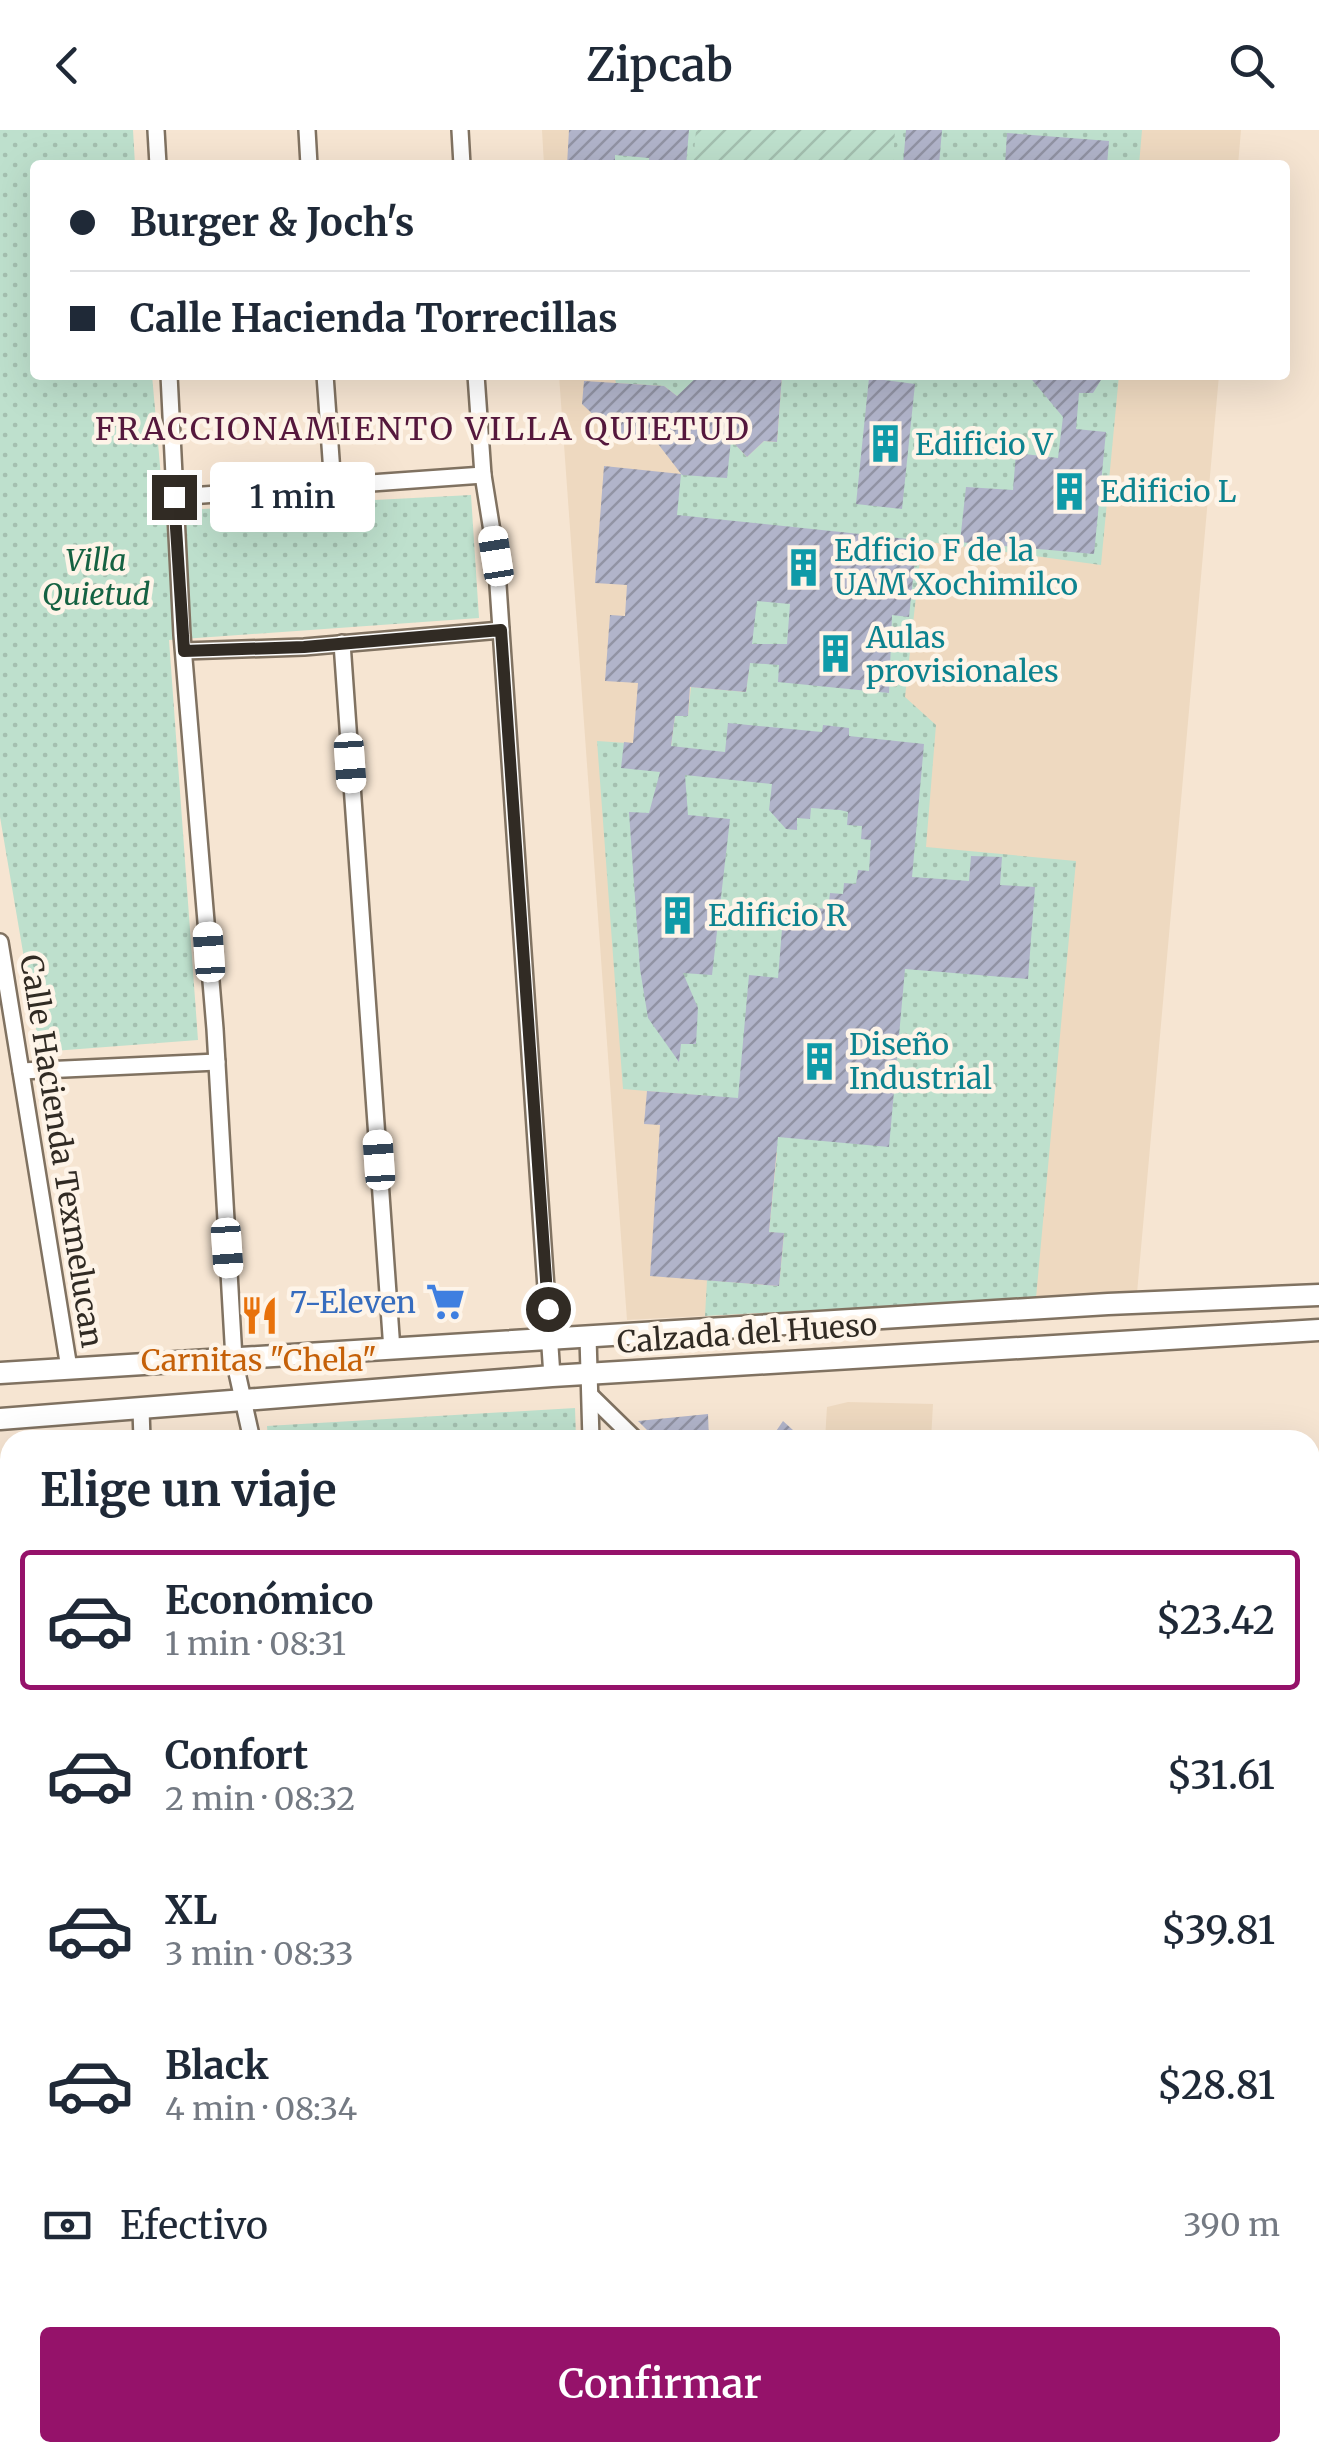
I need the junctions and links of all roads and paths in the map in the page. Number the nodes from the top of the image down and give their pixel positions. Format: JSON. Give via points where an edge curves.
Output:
{"nodes":[{"id":1,"x":156,"y":130,"type":"edge"},
{"id":2,"x":307,"y":130,"type":"edge"},
{"id":3,"x":460,"y":130,"type":"edge"},
{"id":4,"x":158,"y":160,"type":"edge"},
{"id":5,"x":310,"y":160,"type":"edge"},
{"id":6,"x":462,"y":160,"type":"edge"},
{"id":7,"x":169,"y":380,"type":"edge"},
{"id":8,"x":324,"y":380,"type":"edge"},
{"id":9,"x":476,"y":380,"type":"edge"},
{"id":10,"x":483,"y":475,"type":"junction"},
{"id":11,"x":332,"y":486,"type":"junction"},
{"id":12,"x":174,"y":497,"type":"junction"},
{"id":13,"x":501,"y":630,"type":"junction"},
{"id":14,"x":342,"y":644,"type":"junction"},
{"id":15,"x":184,"y":651,"type":"junction"},
{"id":16,"x":0,"y":942,"type":"edge"},
{"id":17,"x":217,"y":1062,"type":"junction"},
{"id":18,"x":22,"y":1070,"type":"junction"},
{"id":19,"x":1319,"y":1296,"type":"edge"},
{"id":20,"x":1319,"y":1330,"type":"edge"},
{"id":21,"x":588,"y":1337,"type":"junction"},
{"id":22,"x":549,"y":1340,"type":"junction"},
{"id":23,"x":392,"y":1350,"type":"junction"},
{"id":24,"x":234,"y":1359,"type":"junction"},
{"id":25,"x":70,"y":1368,"type":"junction"},
{"id":26,"x":0,"y":1373,"type":"edge"},
{"id":27,"x":590,"y":1374,"type":"junction"},
{"id":28,"x":552,"y":1376,"type":"junction"},
{"id":29,"x":591,"y":1396,"type":"junction"},
{"id":30,"x":244,"y":1403,"type":"junction"},
{"id":31,"x":141,"y":1409,"type":"junction"},
{"id":32,"x":0,"y":1419,"type":"edge"},
{"id":33,"x":142,"y":1430,"type":"edge"},
{"id":34,"x":250,"y":1430,"type":"edge"},
{"id":35,"x":591,"y":1430,"type":"edge"},
{"id":36,"x":624,"y":1430,"type":"edge"}],
"edges":[{"from":1,"to":4,"type":"street"},
{"from":2,"to":5,"type":"street"},
{"from":3,"to":6,"type":"street"},
{"from":7,"to":12,"type":"street"},
{"from":8,"to":11,"type":"street"},
{"from":9,"to":10,"type":"street"},
{"from":10,"to":11,"type":"street"},
{"from":10,"to":13,"type":"street"},
{"from":11,"to":12,"type":"street"},
{"from":12,"to":15,"type":"street"},
{"from":13,"to":14,"type":"street"},
{"from":13,"to":22,"type":"street"},
{"from":14,"to":15,"type":"street"},
{"from":14,"to":23,"type":"street"},
{"from":15,"to":17,"type":"street"},
{"from":16,"to":18,"type":"street","name":"Calle Hacienda Texmelucan"},
{"from":17,"to":18,"type":"street"},
{"from":17,"to":24,"type":"street"},
{"from":18,"to":25,"type":"street","name":"Calle Hacienda Texmelucan"},
{"from":19,"to":21,"type":"main road","name":"Calzada del Hueso"},
{"from":20,"to":27,"type":"main road","name":"Calzada del Hueso"},
{"from":21,"to":22,"type":"main road","name":"Calzada del Hueso"},
{"from":21,"to":27,"type":"street"},
{"from":22,"to":23,"type":"main road","name":"Calzada del Hueso"},
{"from":22,"to":28,"type":"street"},
{"from":23,"to":24,"type":"main road","name":"Calzada del Hueso"},
{"from":24,"to":25,"type":"main road","name":"Calzada del Hueso"},
{"from":24,"to":30,"type":"street"},
{"from":25,"to":26,"type":"main road","name":"Calzada del Hueso"},
{"from":27,"to":28,"type":"main road","name":"Calzada del Hueso"},
{"from":27,"to":29,"type":"street"},
{"from":28,"to":30,"type":"main road","name":"Calzada del Hueso"},
{"from":29,"to":35,"type":"street"},
{"from":29,"to":36,"type":"street"},
{"from":30,"to":31,"type":"main road","name":"Calzada del Hueso"},
{"from":30,"to":34,"type":"street"},
{"from":31,"to":32,"type":"main road","name":"Calzada del Hueso"},
{"from":31,"to":33,"type":"street"}]}
